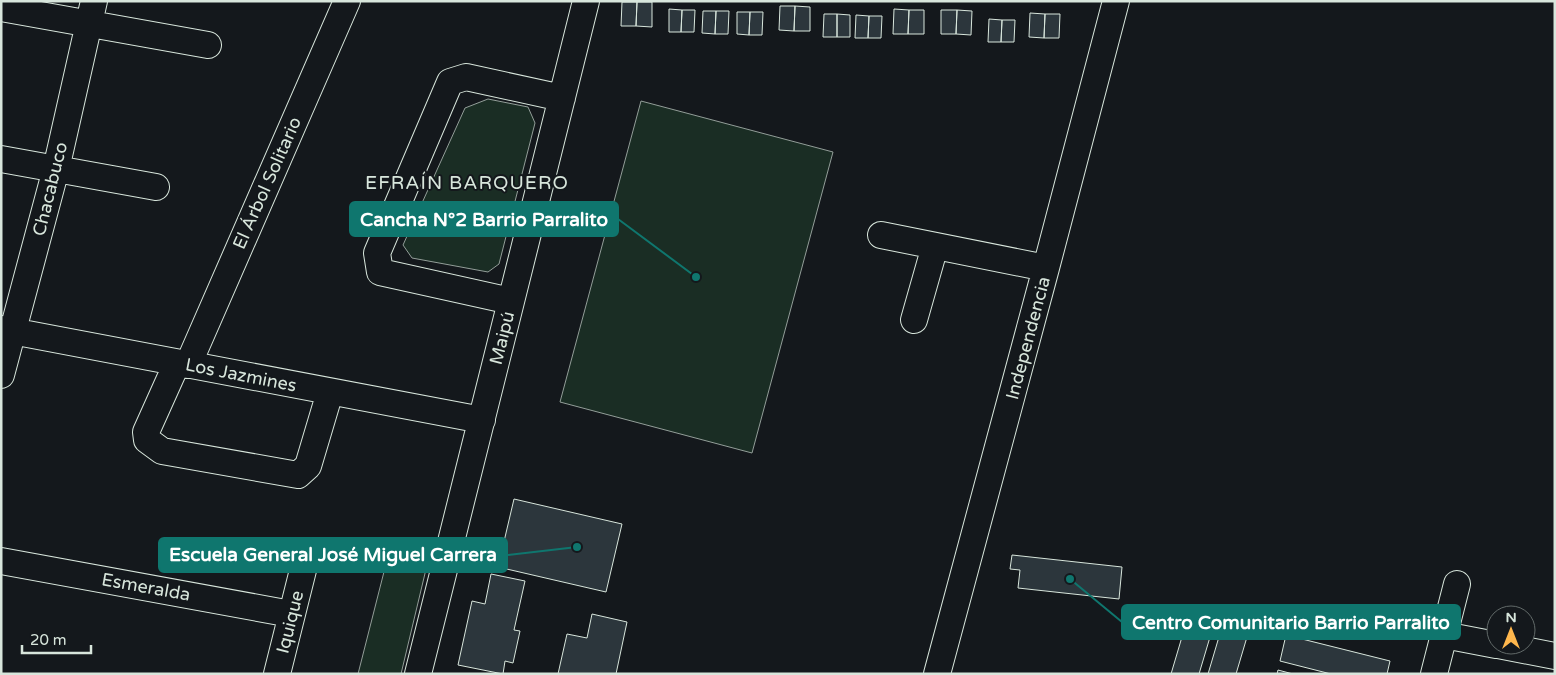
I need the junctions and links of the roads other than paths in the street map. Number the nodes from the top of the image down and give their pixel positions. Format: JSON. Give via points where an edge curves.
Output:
{"nodes":[{"id":1,"x":347,"y":1,"type":"edge"},
{"id":2,"x":586,"y":1,"type":"edge"},
{"id":3,"x":1116,"y":1,"type":"edge"},
{"id":4,"x":1,"y":8,"type":"edge"},
{"id":5,"x":92,"y":12,"type":"edge"},
{"id":6,"x":208,"y":45,"type":"dead end"},
{"id":7,"x":562,"y":98,"type":"junction"},
{"id":8,"x":1,"y":159,"type":"edge"},
{"id":9,"x":56,"y":169,"type":"junction"},
{"id":10,"x":156,"y":187,"type":"dead end"},
{"id":11,"x":881,"y":235,"type":"dead end"},
{"id":12,"x":935,"y":246,"type":"junction"},
{"id":13,"x":1046,"y":268,"type":"junction"},
{"id":14,"x":512,"y":301,"type":"junction"},
{"id":15,"x":914,"y":320,"type":"dead end"},
{"id":16,"x":7,"y":330,"type":"edge"},
{"id":17,"x":183,"y":364,"type":"junction"},
{"id":18,"x":1,"y":375,"type":"edge"},
{"id":19,"x":330,"y":392,"type":"junction"},
{"id":20,"x":482,"y":420,"type":"junction"},
{"id":21,"x":1,"y":561,"type":"edge"},
{"id":22,"x":302,"y":570,"type":"dead end"},
{"id":23,"x":1457,"y":584,"type":"dead end"},
{"id":24,"x":291,"y":614,"type":"junction"},
{"id":25,"x":1444,"y":635,"type":"junction"},
{"id":26,"x":1486,"y":643,"type":"edge"},
{"id":27,"x":1536,"y":652,"type":"edge"},
{"id":28,"x":1555,"y":656,"type":"edge"},
{"id":29,"x":277,"y":674,"type":"edge"},
{"id":30,"x":418,"y":674,"type":"edge"},
{"id":31,"x":937,"y":674,"type":"edge"},
{"id":32,"x":1434,"y":674,"type":"edge"}],
"edges":[{"from":1,"to":17,"type":"street","name":"El Árbol Solitario"},
{"from":2,"to":7,"type":"street","name":"Maipú"},
{"from":3,"to":13,"type":"street","name":"Independencia"},
{"from":4,"to":5,"type":"street"},
{"from":5,"to":6,"type":"street"},
{"from":5,"to":9,"type":"street","name":"Chacabuco"},
{"from":7,"to":14,"type":"street","name":"Maipú"},
{"from":7,"to":14,"type":"street","via":[[466,77],[450,82],[377,253],[380,272]]},
{"from":8,"to":9,"type":"street"},
{"from":9,"to":10,"type":"street"},
{"from":9,"to":16,"type":"street","name":"Chacabuco"},
{"from":11,"to":12,"type":"street"},
{"from":12,"to":13,"type":"street"},
{"from":12,"to":15,"type":"street"},
{"from":13,"to":31,"type":"street","name":"Independencia"},
{"from":14,"to":20,"type":"street","name":"Maipú"},
{"from":16,"to":17,"type":"street","name":"Los Jazmines"},
{"from":16,"to":18,"type":"street","name":"Chacabuco"},
{"from":17,"to":19,"type":"street","name":"Los Jazmines"},
{"from":17,"to":19,"type":"street","name":"El Árbol Solitario","via":[[146,432],[147,440],[162,451],[298,474],[308,466]]},
{"from":19,"to":20,"type":"street","name":"Los Jazmines"},
{"from":20,"to":30,"type":"street","name":"Maipú"},
{"from":21,"to":24,"type":"street","name":"Esmeralda"},
{"from":22,"to":24,"type":"street","name":"Iquique"},
{"from":23,"to":25,"type":"street"},
{"from":24,"to":29,"type":"street","name":"Iquique"},
{"from":25,"to":26,"type":"street"},
{"from":25,"to":32,"type":"street"},
{"from":27,"to":28,"type":"street"}]}
